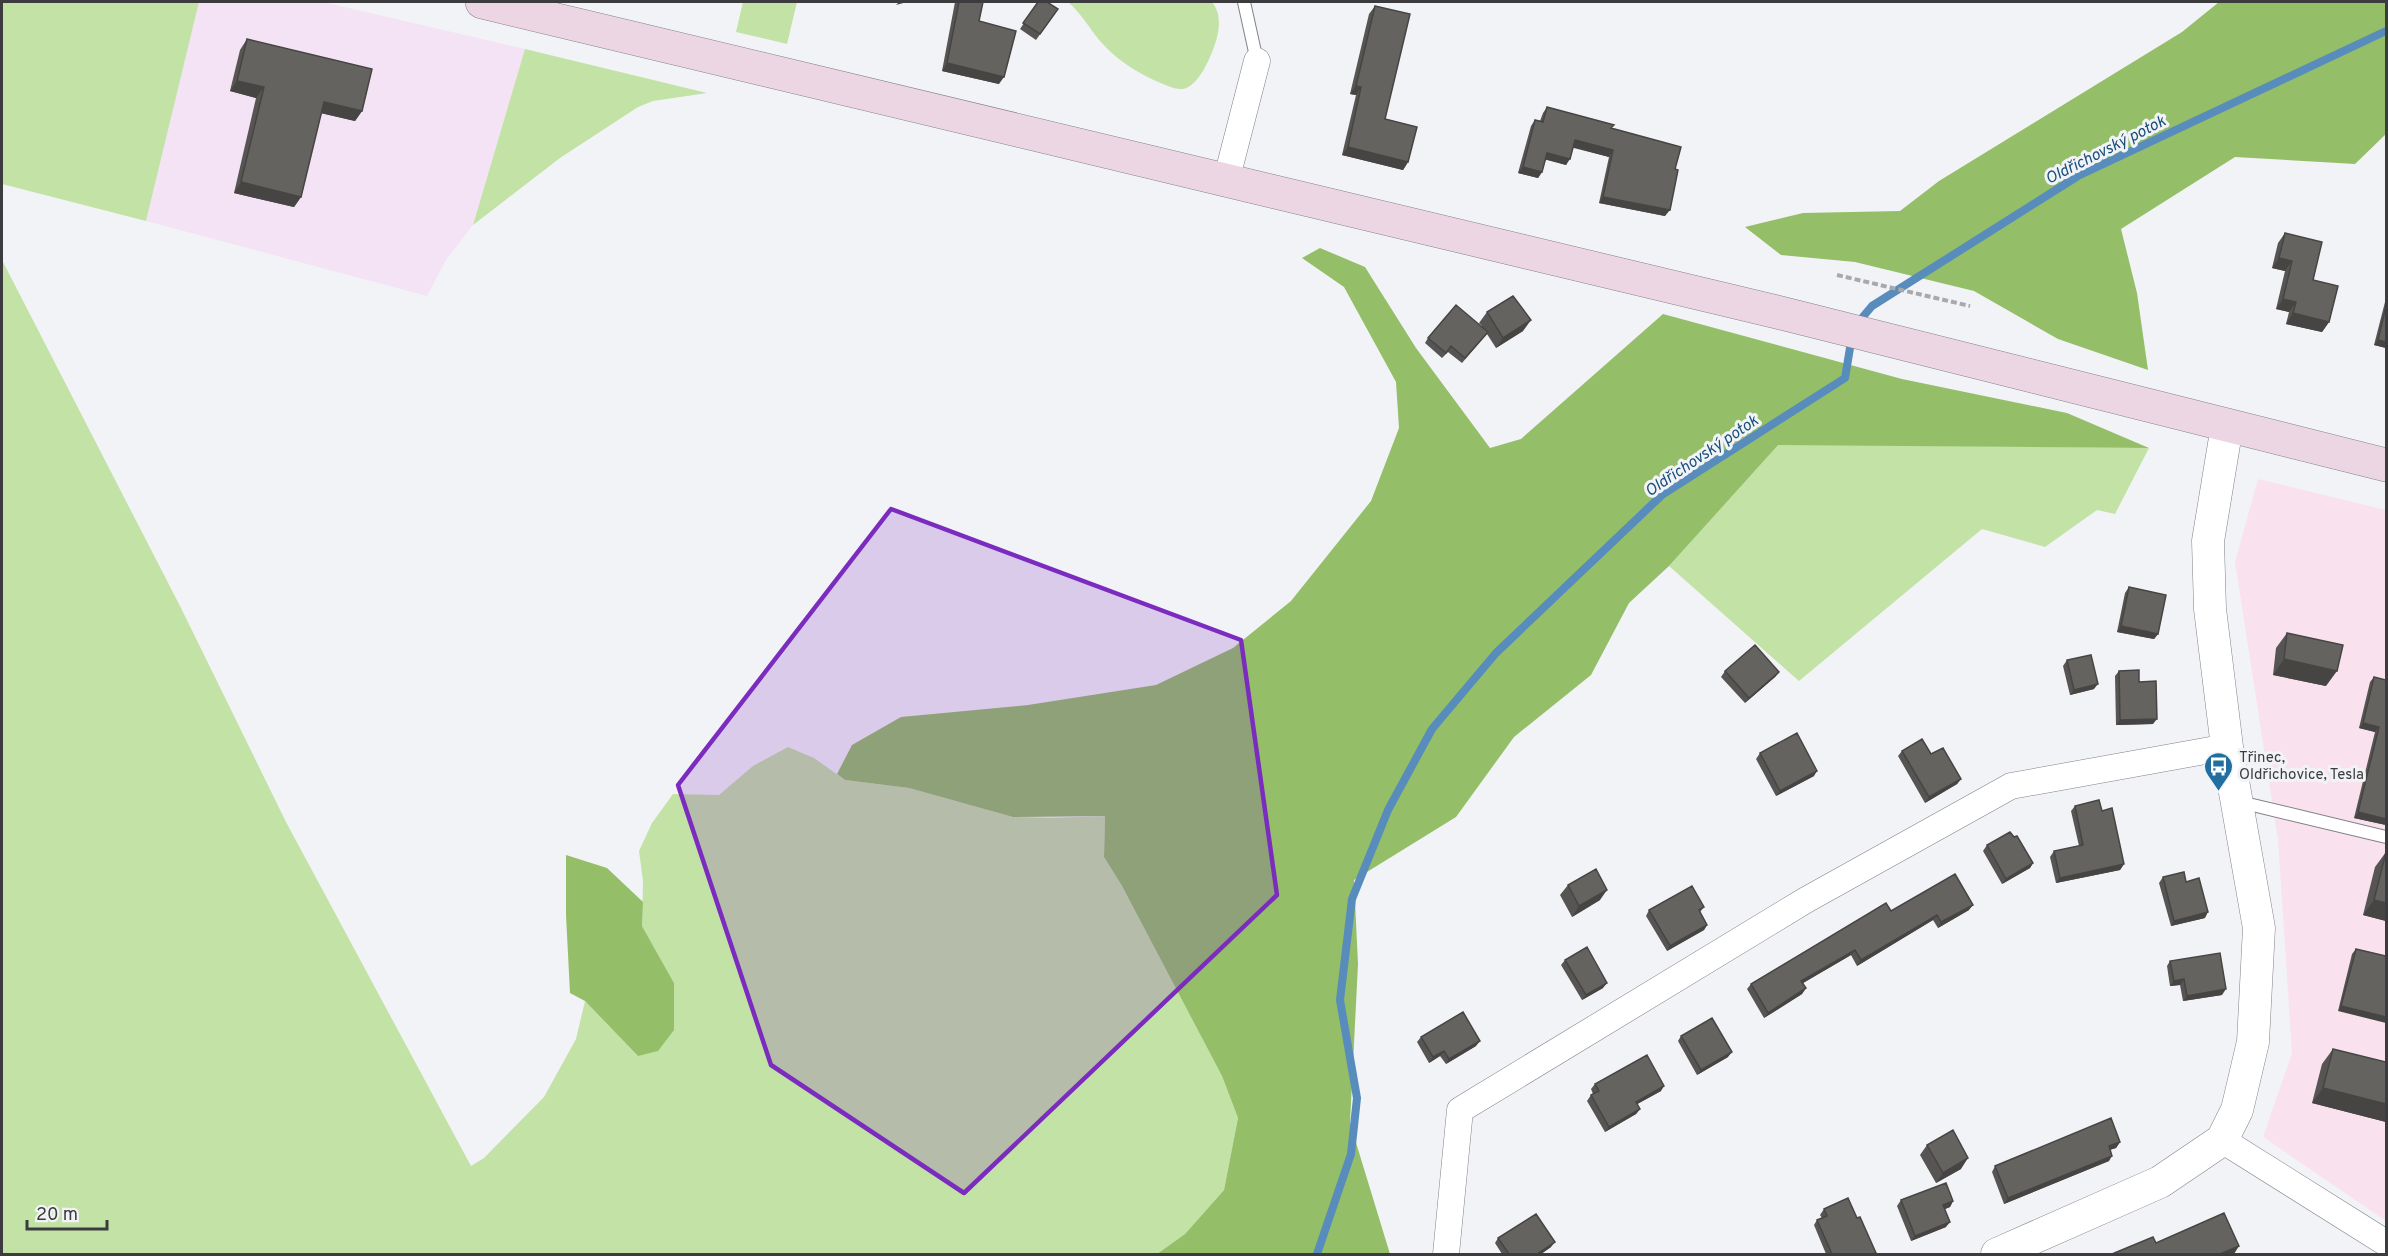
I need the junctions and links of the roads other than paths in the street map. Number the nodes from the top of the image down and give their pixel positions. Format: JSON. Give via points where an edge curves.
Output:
{"nodes":[{"id":1,"x":482,"y":2,"type":"edge"},
{"id":2,"x":1244,"y":2,"type":"edge"},
{"id":3,"x":515,"y":5,"type":"edge"},
{"id":4,"x":1257,"y":61,"type":"joint"},
{"id":5,"x":1226,"y":181,"type":"junction"},
{"id":6,"x":2227,"y":426,"type":"junction"},
{"id":7,"x":2386,"y":465,"type":"edge"},
{"id":8,"x":2227,"y":747,"type":"junction"},
{"id":9,"x":2236,"y":801,"type":"junction"},
{"id":10,"x":2386,"y":837,"type":"edge"},
{"id":11,"x":2222,"y":1140,"type":"junction"},
{"id":12,"x":2386,"y":1243,"type":"edge"},
{"id":13,"x":1446,"y":1254,"type":"edge"},
{"id":14,"x":1998,"y":1254,"type":"edge"}],
"edges":[{"from":1,"to":3,"type":"main road"},
{"from":2,"to":4,"type":"lane"},
{"from":3,"to":5,"type":"main road"},
{"from":4,"to":5,"type":"street"},
{"from":5,"to":6,"type":"main road","via":[[1785,314]]},
{"from":6,"to":7,"type":"main road"},
{"from":6,"to":8,"type":"street","via":[[2208,541],[2210,609]]},
{"from":8,"to":9,"type":"street"},
{"from":8,"to":13,"type":"street","via":[[2011,786],[1806,900],[1460,1110]]},
{"from":9,"to":10,"type":"lane"},
{"from":9,"to":11,"type":"street","via":[[2259,928],[2253,1042],[2238,1110]]},
{"from":11,"to":12,"type":"street"},
{"from":11,"to":14,"type":"street","via":[[2160,1182]]}]}
